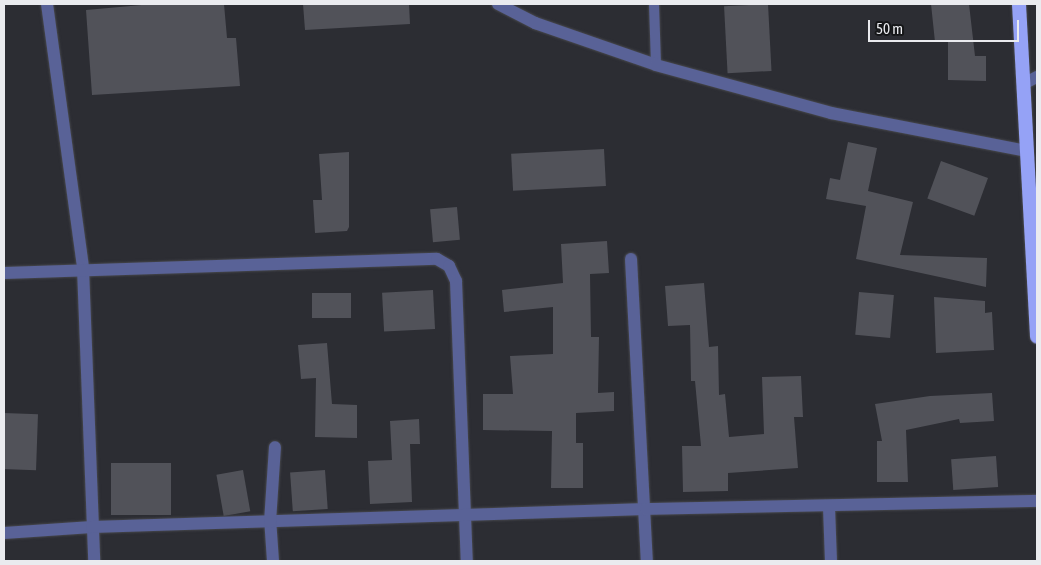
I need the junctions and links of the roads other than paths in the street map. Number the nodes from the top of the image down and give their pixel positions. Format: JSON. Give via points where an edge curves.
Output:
{"nodes":[{"id":1,"x":47,"y":4,"type":"edge"},
{"id":2,"x":498,"y":4,"type":"edge"},
{"id":3,"x":654,"y":4,"type":"edge"},
{"id":4,"x":1019,"y":4,"type":"edge"},
{"id":5,"x":656,"y":65,"type":"junction"},
{"id":6,"x":1037,"y":77,"type":"edge"},
{"id":7,"x":1023,"y":84,"type":"junction"},
{"id":8,"x":1027,"y":151,"type":"junction"},
{"id":9,"x":631,"y":259,"type":"dead end"},
{"id":10,"x":83,"y":268,"type":"junction"},
{"id":11,"x":4,"y":273,"type":"edge"},
{"id":12,"x":1037,"y":337,"type":"edge"},
{"id":13,"x":275,"y":447,"type":"dead end"},
{"id":14,"x":1037,"y":501,"type":"edge"},
{"id":15,"x":830,"y":507,"type":"junction"},
{"id":16,"x":646,"y":509,"type":"junction"},
{"id":17,"x":465,"y":516,"type":"junction"},
{"id":18,"x":270,"y":522,"type":"junction"},
{"id":19,"x":92,"y":527,"type":"junction"},
{"id":20,"x":4,"y":533,"type":"edge"},
{"id":21,"x":94,"y":561,"type":"edge"},
{"id":22,"x":272,"y":561,"type":"edge"},
{"id":23,"x":467,"y":561,"type":"edge"},
{"id":24,"x":647,"y":561,"type":"edge"},
{"id":25,"x":831,"y":561,"type":"edge"}],
"edges":[{"from":1,"to":10,"type":"street"},
{"from":2,"to":5,"type":"street","via":[[535,23]]},
{"from":3,"to":5,"type":"lane"},
{"from":4,"to":7,"type":"highway"},
{"from":5,"to":8,"type":"street","via":[[831,113]]},
{"from":6,"to":7,"type":"street"},
{"from":7,"to":8,"type":"highway"},
{"from":8,"to":12,"type":"highway"},
{"from":9,"to":16,"type":"street"},
{"from":10,"to":11,"type":"street"},
{"from":10,"to":17,"type":"street","via":[[437,260],[449,266],[456,281]]},
{"from":10,"to":19,"type":"street"},
{"from":13,"to":18,"type":"street"},
{"from":14,"to":15,"type":"street"},
{"from":15,"to":16,"type":"street"},
{"from":15,"to":25,"type":"street"},
{"from":16,"to":17,"type":"street"},
{"from":16,"to":24,"type":"street"},
{"from":17,"to":18,"type":"street"},
{"from":17,"to":23,"type":"street"},
{"from":18,"to":19,"type":"street"},
{"from":18,"to":22,"type":"street"},
{"from":19,"to":20,"type":"street"},
{"from":19,"to":21,"type":"street"}]}
